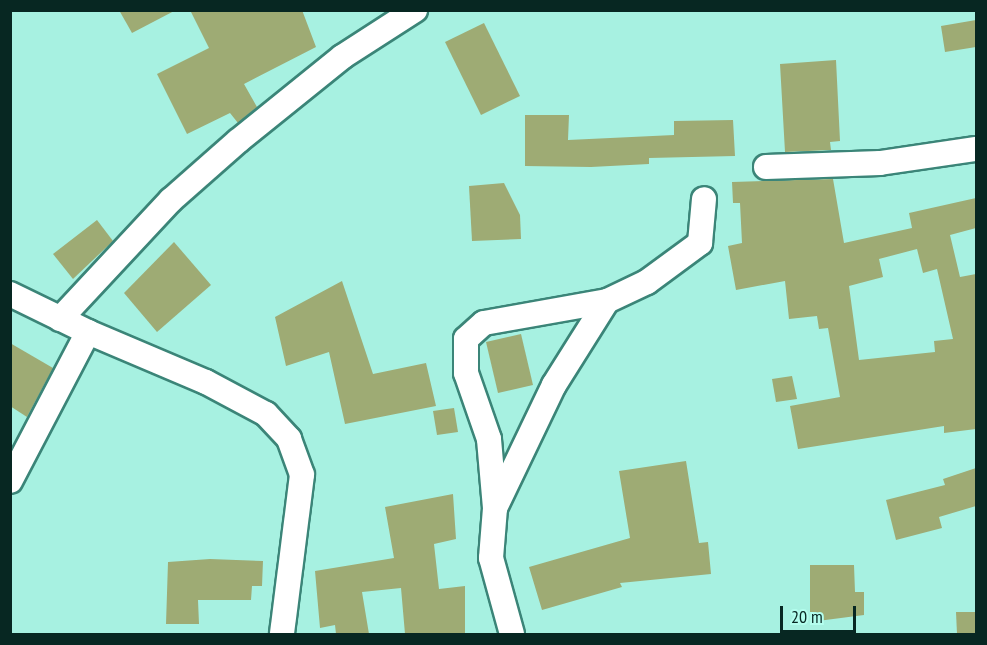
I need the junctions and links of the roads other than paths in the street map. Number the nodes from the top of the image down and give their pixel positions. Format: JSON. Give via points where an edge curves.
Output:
{"nodes":[{"id":1,"x":415,"y":10,"type":"edge"},
{"id":2,"x":976,"y":149,"type":"edge"},
{"id":3,"x":766,"y":167,"type":"dead end"},
{"id":4,"x":704,"y":199,"type":"dead end"},
{"id":5,"x":10,"y":294,"type":"edge"},
{"id":6,"x":607,"y":301,"type":"junction"},
{"id":7,"x":60,"y":319,"type":"junction"},
{"id":8,"x":88,"y":332,"type":"junction"},
{"id":9,"x":10,"y":481,"type":"edge"},
{"id":10,"x":495,"y":508,"type":"junction"},
{"id":11,"x":282,"y":634,"type":"edge"},
{"id":12,"x":512,"y":634,"type":"edge"}],
"edges":[{"from":1,"to":7,"type":"street","via":[[342,57],[238,141],[171,201]]},
{"from":2,"to":3,"type":"street","via":[[880,163]]},
{"from":4,"to":6,"type":"street","via":[[700,243],[647,282]]},
{"from":5,"to":7,"type":"street"},
{"from":6,"to":10,"type":"street","via":[[554,385]]},
{"from":6,"to":10,"type":"street","via":[[484,324],[466,339],[466,373],[489,439]]},
{"from":7,"to":8,"type":"street"},
{"from":8,"to":9,"type":"street"},
{"from":8,"to":11,"type":"street","via":[[206,382],[266,414],[289,439],[302,475]]},
{"from":10,"to":12,"type":"street","via":[[491,558]]}]}
